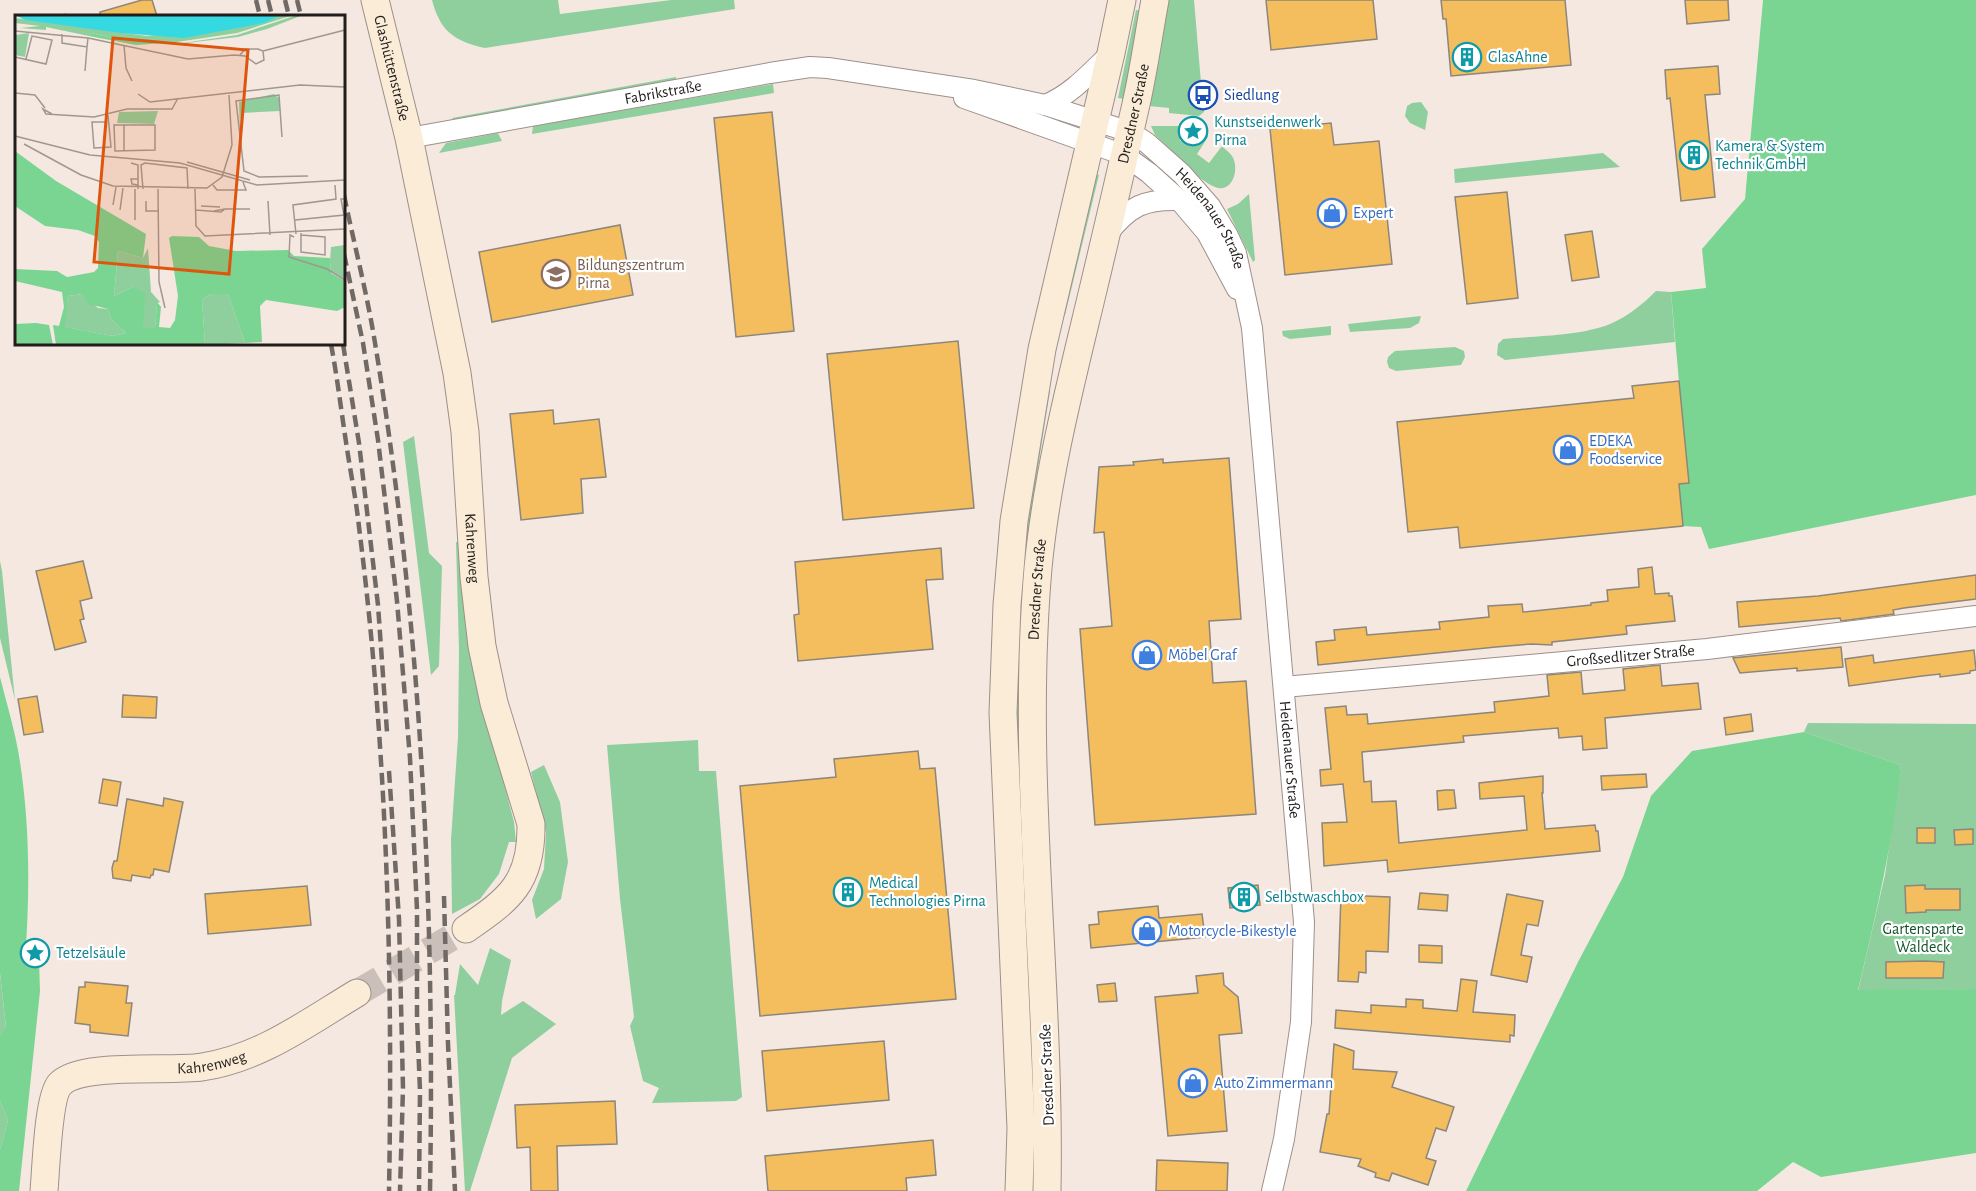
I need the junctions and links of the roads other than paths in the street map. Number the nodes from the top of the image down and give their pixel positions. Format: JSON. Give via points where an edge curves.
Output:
{"nodes":[{"id":1,"x":375,"y":0,"type":"edge"},
{"id":2,"x":1122,"y":0,"type":"edge"},
{"id":3,"x":1155,"y":0,"type":"edge"},
{"id":4,"x":1111,"y":53,"type":"junction"},
{"id":5,"x":919,"y":83,"type":"junction"},
{"id":6,"x":1045,"y":105,"type":"junction"},
{"id":7,"x":1092,"y":132,"type":"junction"},
{"id":8,"x":409,"y":138,"type":"junction"},
{"id":9,"x":1127,"y":144,"type":"junction"},
{"id":10,"x":1179,"y":200,"type":"junction"},
{"id":11,"x":1106,"y":235,"type":"junction"},
{"id":12,"x":1252,"y":328,"type":"junction"},
{"id":13,"x":1976,"y":616,"type":"edge"},
{"id":14,"x":1284,"y":687,"type":"junction"},
{"id":15,"x":466,"y":929,"type":"tunnel mouth"},
{"id":16,"x":357,"y":993,"type":"tunnel mouth"},
{"id":17,"x":44,"y":1191,"type":"edge"},
{"id":18,"x":1019,"y":1191,"type":"edge"},
{"id":19,"x":1047,"y":1191,"type":"edge"},
{"id":20,"x":1272,"y":1191,"type":"edge"}],
"edges":[{"from":1,"to":8,"type":"main road","name":"Glashüttenstraße"},
{"from":2,"to":4,"type":"main road","name":"Dresdner Straße"},
{"from":3,"to":9,"type":"main road","name":"Dresdner Straße"},
{"from":4,"to":6,"type":"street","via":[[1072,89]]},
{"from":4,"to":7,"type":"main road","name":"Dresdner Straße"},
{"from":5,"to":6,"type":"street","name":"Fabrikstraße"},
{"from":5,"to":7,"type":"street","name":"Fabrikstraße"},
{"from":5,"to":8,"type":"street","name":"Fabrikstraße","via":[[810,67]]},
{"from":6,"to":7,"type":"street","name":"Fabrikstraße"},
{"from":7,"to":9,"type":"street"},
{"from":7,"to":18,"type":"main road","name":"Dresdner Straße","via":[[1042,349],[1014,521],[1007,604],[1003,713],[1021,1128]]},
{"from":8,"to":15,"type":"main road","name":"Kahrenweg","via":[[457,374],[482,646],[494,703],[531,824],[528,862],[520,881],[508,898]]},
{"from":9,"to":10,"type":"street","name":"Heidenauer Straße","via":[[1149,173]]},
{"from":9,"to":11,"type":"main road","name":"Dresdner Straße"},
{"from":9,"to":12,"type":"street","name":"Heidenauer Straße","via":[[1147,143],[1210,206],[1236,253]]},
{"from":10,"to":11,"type":"street","name":"Heidenauer Straße","via":[[1159,199],[1134,207]]},
{"from":10,"to":12,"type":"street","name":"Heidenauer Straße","via":[[1222,258]]},
{"from":11,"to":19,"type":"main road","name":"Dresdner Straße","via":[[1046,502],[1034,636],[1033,773],[1046,1031]]},
{"from":12,"to":14,"type":"street","name":"Heidenauer Straße"},
{"from":13,"to":14,"type":"street","name":"Großsedlitzer Straße","via":[[1707,649]]},
{"from":14,"to":20,"type":"street","name":"Heidenauer Straße","via":[[1302,888],[1304,958],[1296,1059]]},
{"from":16,"to":17,"type":"main road","name":"Kahrenweg","via":[[274,1043],[225,1063],[71,1076],[55,1089]]}]}
